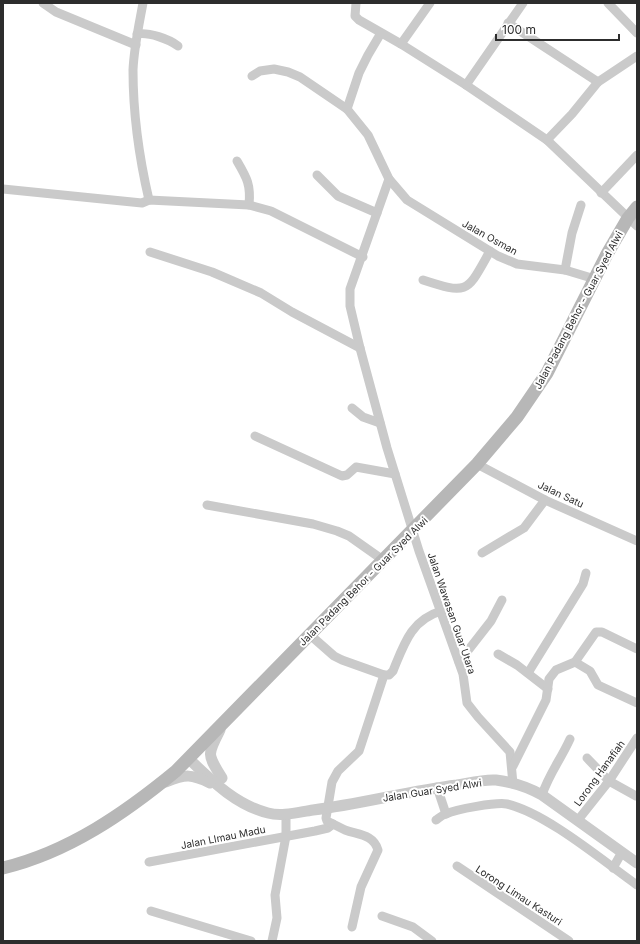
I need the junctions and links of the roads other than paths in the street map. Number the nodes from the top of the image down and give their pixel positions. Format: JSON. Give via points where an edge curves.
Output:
{"nodes":[{"id":1,"x":43,"y":3,"type":"edge"},
{"id":2,"x":143,"y":3,"type":"edge"},
{"id":3,"x":356,"y":3,"type":"edge"},
{"id":4,"x":430,"y":3,"type":"edge"},
{"id":5,"x":522,"y":3,"type":"edge"},
{"id":6,"x":608,"y":3,"type":"edge"},
{"id":7,"x":508,"y":23,"type":"junction"},
{"id":8,"x":381,"y":33,"type":"junction"},
{"id":9,"x":637,"y":33,"type":"edge"},
{"id":10,"x":137,"y":34,"type":"junction"},
{"id":11,"x":401,"y":44,"type":"junction"},
{"id":12,"x":136,"y":45,"type":"junction"},
{"id":13,"x":178,"y":46,"type":"dead end"},
{"id":14,"x":637,"y":56,"type":"edge"},
{"id":15,"x":252,"y":76,"type":"dead end"},
{"id":16,"x":598,"y":82,"type":"junction"},
{"id":17,"x":466,"y":85,"type":"junction"},
{"id":18,"x":347,"y":109,"type":"junction"},
{"id":19,"x":547,"y":140,"type":"junction"},
{"id":20,"x":637,"y":155,"type":"edge"},
{"id":21,"x":237,"y":161,"type":"dead end"},
{"id":22,"x":317,"y":175,"type":"dead end"},
{"id":23,"x":390,"y":179,"type":"junction"},
{"id":24,"x":3,"y":189,"type":"edge"},
{"id":25,"x":600,"y":193,"type":"junction"},
{"id":26,"x":149,"y":200,"type":"junction"},
{"id":27,"x":249,"y":205,"type":"junction"},
{"id":28,"x":581,"y":205,"type":"dead end"},
{"id":29,"x":637,"y":208,"type":"edge"},
{"id":30,"x":377,"y":213,"type":"junction"},
{"id":31,"x":632,"y":222,"type":"edge"},
{"id":32,"x":490,"y":251,"type":"junction"},
{"id":33,"x":150,"y":252,"type":"dead end"},
{"id":34,"x":363,"y":257,"type":"junction"},
{"id":35,"x":565,"y":270,"type":"junction"},
{"id":36,"x":595,"y":279,"type":"junction"},
{"id":37,"x":423,"y":280,"type":"dead end"},
{"id":38,"x":360,"y":348,"type":"junction"},
{"id":39,"x":352,"y":408,"type":"dead end"},
{"id":40,"x":380,"y":423,"type":"junction"},
{"id":41,"x":255,"y":436,"type":"dead end"},
{"id":42,"x":477,"y":464,"type":"junction"},
{"id":43,"x":395,"y":474,"type":"junction"},
{"id":44,"x":545,"y":500,"type":"junction"},
{"id":45,"x":207,"y":505,"type":"dead end"},
{"id":46,"x":412,"y":531,"type":"junction"},
{"id":47,"x":637,"y":541,"type":"edge"},
{"id":48,"x":482,"y":553,"type":"dead end"},
{"id":49,"x":383,"y":560,"type":"junction"},
{"id":50,"x":586,"y":573,"type":"dead end"},
{"id":51,"x":502,"y":600,"type":"dead end"},
{"id":52,"x":441,"y":610,"type":"junction"},
{"id":53,"x":309,"y":634,"type":"junction"},
{"id":54,"x":637,"y":649,"type":"edge"},
{"id":55,"x":498,"y":654,"type":"dead end"},
{"id":56,"x":459,"y":662,"type":"junction"},
{"id":57,"x":575,"y":662,"type":"junction"},
{"id":58,"x":528,"y":673,"type":"junction"},
{"id":59,"x":384,"y":675,"type":"junction"},
{"id":60,"x":548,"y":689,"type":"junction"},
{"id":61,"x":637,"y":703,"type":"edge"},
{"id":62,"x":223,"y":724,"type":"junction"},
{"id":63,"x":637,"y":738,"type":"edge"},
{"id":64,"x":570,"y":739,"type":"dead end"},
{"id":65,"x":192,"y":756,"type":"junction"},
{"id":66,"x":587,"y":758,"type":"dead end"},
{"id":67,"x":512,"y":767,"type":"junction"},
{"id":68,"x":609,"y":780,"type":"junction"},
{"id":69,"x":221,"y":783,"type":"junction"},
{"id":70,"x":160,"y":784,"type":"junction"},
{"id":71,"x":513,"y":784,"type":"junction"},
{"id":72,"x":437,"y":787,"type":"junction"},
{"id":73,"x":542,"y":795,"type":"junction"},
{"id":74,"x":636,"y":796,"type":"edge"},
{"id":75,"x":326,"y":809,"type":"junction"},
{"id":76,"x":286,"y":814,"type":"junction"},
{"id":77,"x":446,"y":814,"type":"junction"},
{"id":78,"x":436,"y":820,"type":"dead end"},
{"id":79,"x":578,"y":820,"type":"junction"},
{"id":80,"x":333,"y":824,"type":"junction"},
{"id":81,"x":286,"y":836,"type":"junction"},
{"id":82,"x":622,"y":852,"type":"junction"},
{"id":83,"x":149,"y":862,"type":"dead end"},
{"id":84,"x":637,"y":863,"type":"edge"},
{"id":85,"x":456,"y":866,"type":"dead end"},
{"id":86,"x":3,"y":868,"type":"edge"},
{"id":87,"x":613,"y":868,"type":"junction"},
{"id":88,"x":637,"y":885,"type":"edge"},
{"id":89,"x":151,"y":911,"type":"dead end"},
{"id":90,"x":382,"y":916,"type":"dead end"},
{"id":91,"x":352,"y":927,"type":"dead end"},
{"id":92,"x":251,"y":941,"type":"edge"},
{"id":93,"x":272,"y":941,"type":"edge"},
{"id":94,"x":432,"y":941,"type":"edge"},
{"id":95,"x":569,"y":941,"type":"edge"}],
"edges":[{"from":1,"to":12,"type":"street","via":[[56,12]]},
{"from":2,"to":10,"type":"street"},
{"from":3,"to":8,"type":"street","via":[[355,16]]},
{"from":4,"to":11,"type":"street"},
{"from":5,"to":7,"type":"street"},
{"from":6,"to":9,"type":"street"},
{"from":7,"to":16,"type":"street"},
{"from":7,"to":17,"type":"street"},
{"from":8,"to":11,"type":"street"},
{"from":8,"to":18,"type":"street","via":[[359,73]]},
{"from":10,"to":12,"type":"street"},
{"from":10,"to":13,"type":"street","via":[[149,35]]},
{"from":11,"to":17,"type":"street"},
{"from":12,"to":26,"type":"street","via":[[133,69],[136,126]]},
{"from":14,"to":16,"type":"street"},
{"from":15,"to":18,"type":"street","name":"Jalan Osman","via":[[260,71],[274,69],[288,72],[300,77]]},
{"from":16,"to":19,"type":"street"},
{"from":17,"to":19,"type":"street"},
{"from":18,"to":23,"type":"street","name":"Jalan Osman","via":[[368,136]]},
{"from":19,"to":25,"type":"street"},
{"from":20,"to":25,"type":"street"},
{"from":21,"to":27,"type":"street","via":[[248,181]]},
{"from":22,"to":30,"type":"street","via":[[338,196]]},
{"from":23,"to":30,"type":"street","name":"Jalan Wawasan Guar Utara"},
{"from":23,"to":32,"type":"street","name":"Jalan Osman","via":[[407,200]]},
{"from":24,"to":26,"type":"street","via":[[142,204]]},
{"from":25,"to":31,"type":"street"},
{"from":26,"to":27,"type":"street"},
{"from":27,"to":34,"type":"street","via":[[271,211]]},
{"from":28,"to":35,"type":"street","via":[[572,233]]},
{"from":29,"to":31,"type":"main road","name":"Jalan Padang Behor - Guar Syed Alwi"},
{"from":30,"to":34,"type":"street","name":"Jalan Wawasan Guar Utara"},
{"from":31,"to":36,"type":"main road","name":"Jalan Padang Behor - Guar Syed Alwi"},
{"from":32,"to":35,"type":"street","name":"Jalan Osman","via":[[517,264]]},
{"from":32,"to":37,"type":"street","via":[[473,281],[463,288],[450,289]]},
{"from":33,"to":38,"type":"street","via":[[205,270],[261,293]]},
{"from":34,"to":38,"type":"street","name":"Jalan Wawasan Guar Utara","via":[[350,289],[350,306]]},
{"from":35,"to":36,"type":"street","name":"Jalan Osman"},
{"from":36,"to":42,"type":"main road","name":"Jalan Padang Behor - Guar Syed Alwi","via":[[547,373],[517,417]]},
{"from":38,"to":40,"type":"street","name":"Jalan Wawasan Guar Utara"},
{"from":39,"to":40,"type":"street","via":[[363,417]]},
{"from":40,"to":43,"type":"street","name":"Jalan Wawasan Guar Utara"},
{"from":41,"to":43,"type":"street","via":[[342,476],[356,467]]},
{"from":42,"to":44,"type":"street","name":"Jalan Satu"},
{"from":42,"to":46,"type":"main road","name":"Jalan Padang Behor - Guar Syed Alwi"},
{"from":43,"to":46,"type":"street","name":"Jalan Wawasan Guar Utara"},
{"from":44,"to":47,"type":"street","name":"Jalan Satu"},
{"from":44,"to":48,"type":"street","via":[[524,528]]},
{"from":45,"to":49,"type":"street","via":[[337,531],[349,536]]},
{"from":46,"to":49,"type":"main road","name":"Jalan Padang Behor - Guar Syed Alwi"},
{"from":46,"to":52,"type":"street","name":"Jalan Wawasan Guar Utara"},
{"from":49,"to":53,"type":"main road","name":"Jalan Padang Behor - Guar Syed Alwi"},
{"from":50,"to":58,"type":"street","via":[[582,584]]},
{"from":51,"to":56,"type":"street","via":[[491,621]]},
{"from":52,"to":56,"type":"street","name":"Jalan Wawasan Guar Utara"},
{"from":52,"to":59,"type":"street","via":[[427,616],[408,634],[394,671]]},
{"from":53,"to":59,"type":"street","via":[[334,656]]},
{"from":53,"to":62,"type":"main road","name":"Jalan Padang Behor - Guar Syed Alwi"},
{"from":54,"to":57,"type":"street","via":[[602,632],[596,632]]},
{"from":55,"to":58,"type":"street"},
{"from":56,"to":67,"type":"street","name":"Jalan Wawasan Guar Utara","via":[[467,702],[510,752]]},
{"from":57,"to":60,"type":"street","via":[[556,670],[549,680]]},
{"from":57,"to":61,"type":"street","via":[[590,671],[598,685]]},
{"from":58,"to":60,"type":"street"},
{"from":59,"to":75,"type":"street","via":[[363,741],[359,750],[334,777]]},
{"from":60,"to":67,"type":"street","via":[[546,700]]},
{"from":62,"to":65,"type":"main road","name":"Jalan Padang Behor - Guar Syed Alwi"},
{"from":62,"to":69,"type":"street","via":[[212,746],[210,759]]},
{"from":63,"to":68,"type":"street","name":"Lorong Hanafiah"},
{"from":64,"to":73,"type":"street","via":[[562,757],[547,779]]},
{"from":65,"to":69,"type":"street","name":"Jalan Guar Syed Alwi"},
{"from":65,"to":70,"type":"main road","name":"Jalan Padang Behor - Guar Syed Alwi"},
{"from":66,"to":68,"type":"street"},
{"from":67,"to":71,"type":"street","name":"Jalan Wawasan Guar Utara"},
{"from":68,"to":74,"type":"street"},
{"from":68,"to":79,"type":"street","name":"Lorong Hanafiah"},
{"from":69,"to":70,"type":"street","via":[[182,775]]},
{"from":69,"to":76,"type":"street","name":"Jalan Guar Syed Alwi","via":[[232,796],[257,810],[270,814]]},
{"from":70,"to":86,"type":"main road","name":"Jalan Padang Behor - Guar Syed Alwi","via":[[111,820],[84,836],[31,860]]},
{"from":71,"to":72,"type":"street","name":"Jalan Guar Syed Alwi","via":[[495,780]]},
{"from":71,"to":73,"type":"street","name":"Jalan Guar Syed Alwi"},
{"from":72,"to":75,"type":"street","name":"Jalan Guar Syed Alwi"},
{"from":72,"to":77,"type":"street"},
{"from":73,"to":79,"type":"street","name":"Jalan Guar Syed Alwi"},
{"from":75,"to":76,"type":"street","name":"Jalan Guar Syed Alwi"},
{"from":75,"to":80,"type":"street","via":[[327,821]]},
{"from":76,"to":81,"type":"street"},
{"from":77,"to":78,"type":"street"},
{"from":77,"to":87,"type":"street","via":[[493,804],[505,804],[552,825]]},
{"from":79,"to":82,"type":"street","name":"Jalan Guar Syed Alwi"},
{"from":80,"to":81,"type":"street","name":"Jalan LImau Madu","via":[[328,828]]},
{"from":80,"to":91,"type":"street","via":[[364,835],[376,843],[378,850],[361,887]]},
{"from":81,"to":83,"type":"street","name":"Jalan LImau Madu"},
{"from":81,"to":93,"type":"street","via":[[275,895],[277,918]]},
{"from":82,"to":84,"type":"street","name":"Jalan Guar Syed Alwi"},
{"from":82,"to":87,"type":"street"},
{"from":85,"to":95,"type":"street","name":"Lorong Limau Kasturi"},
{"from":87,"to":88,"type":"street"},
{"from":89,"to":92,"type":"street"},
{"from":90,"to":94,"type":"street","via":[[413,927]]}]}
